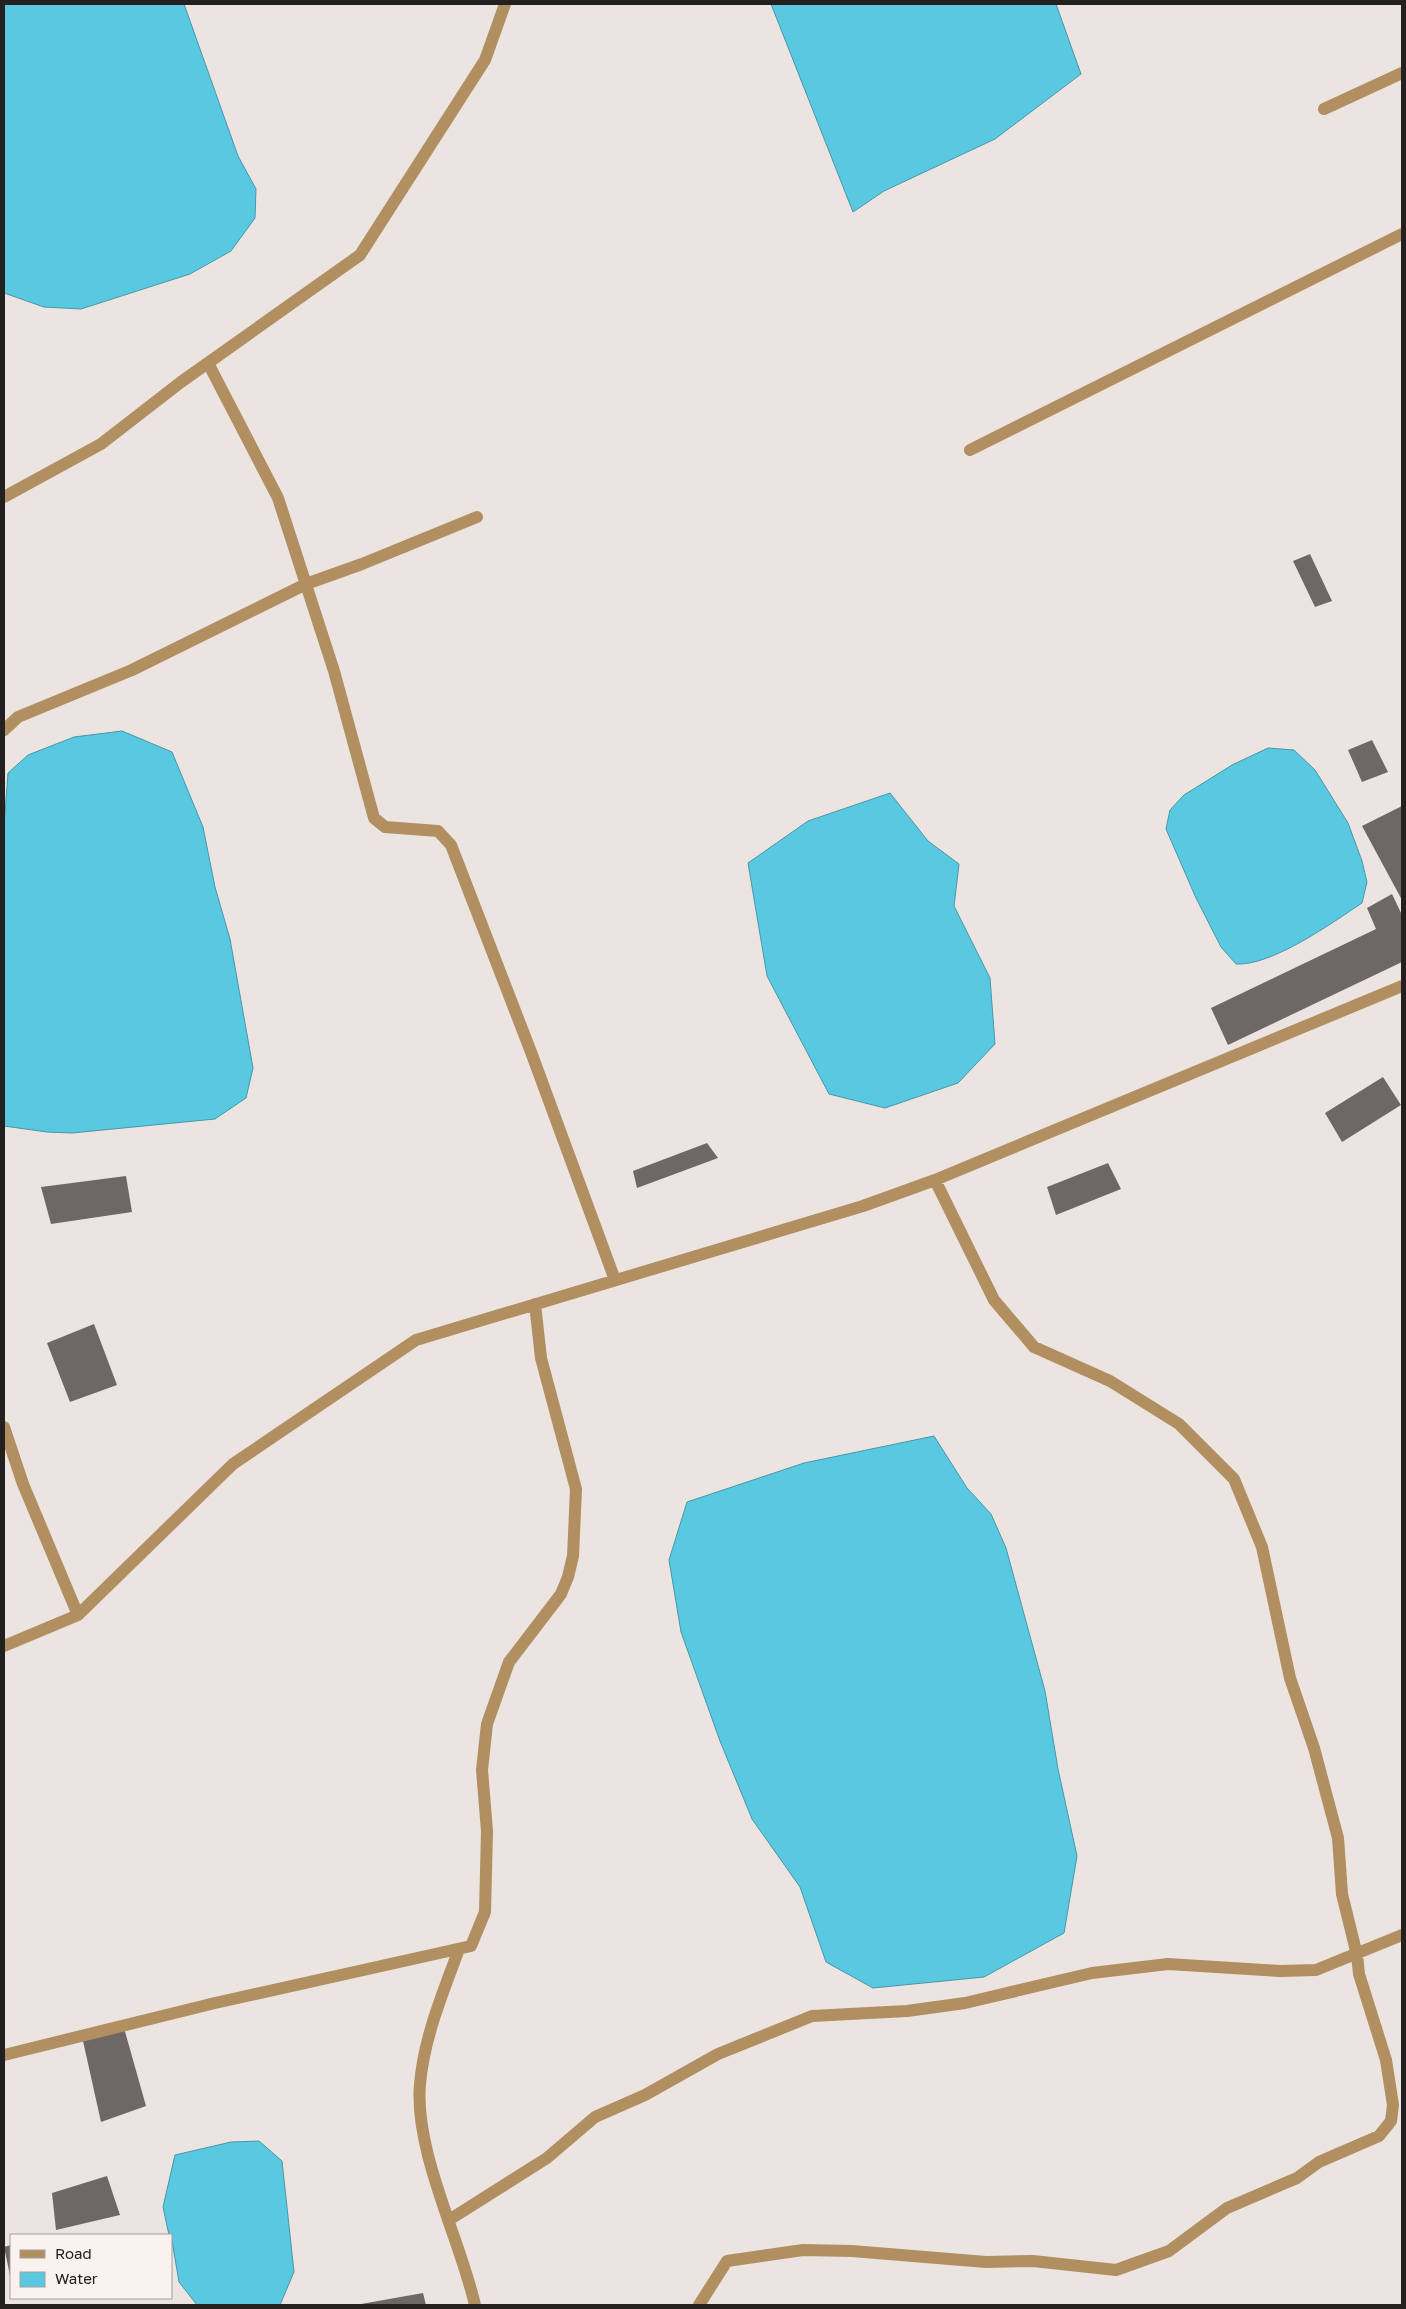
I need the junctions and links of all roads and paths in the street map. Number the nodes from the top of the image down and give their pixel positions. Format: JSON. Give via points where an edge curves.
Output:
{"nodes":[{"id":1,"x":505,"y":4,"type":"edge"},
{"id":2,"x":1402,"y":73,"type":"edge"},
{"id":3,"x":1324,"y":109,"type":"dead end"},
{"id":4,"x":1402,"y":234,"type":"edge"},
{"id":5,"x":208,"y":363,"type":"junction"},
{"id":6,"x":970,"y":450,"type":"dead end"},
{"id":7,"x":4,"y":497,"type":"edge"},
{"id":8,"x":477,"y":517,"type":"dead end"},
{"id":9,"x":306,"y":584,"type":"junction"},
{"id":10,"x":4,"y":730,"type":"edge"},
{"id":11,"x":1402,"y":986,"type":"edge"},
{"id":12,"x":935,"y":1180,"type":"junction"},
{"id":13,"x":615,"y":1280,"type":"junction"},
{"id":14,"x":535,"y":1304,"type":"junction"},
{"id":15,"x":4,"y":1427,"type":"edge"},
{"id":16,"x":78,"y":1615,"type":"junction"},
{"id":17,"x":4,"y":1646,"type":"edge"},
{"id":18,"x":1402,"y":1935,"type":"edge"},
{"id":19,"x":459,"y":1949,"type":"junction"},
{"id":20,"x":1357,"y":1955,"type":"junction"},
{"id":21,"x":4,"y":2055,"type":"edge"},
{"id":22,"x":449,"y":2220,"type":"junction"},
{"id":23,"x":475,"y":2305,"type":"edge"},
{"id":24,"x":699,"y":2305,"type":"edge"}],
"edges":[{"from":1,"to":5,"type":"street","via":[[485,60],[360,255]]},
{"from":2,"to":3,"type":"street"},
{"from":4,"to":6,"type":"street"},
{"from":5,"to":7,"type":"street","via":[[101,444]]},
{"from":5,"to":9,"type":"street","via":[[278,498]]},
{"from":8,"to":9,"type":"street"},
{"from":9,"to":10,"type":"street","via":[[132,670],[18,717]]},
{"from":9,"to":13,"type":"street","via":[[334,671],[374,818],[385,827],[438,831],[451,845]]},
{"from":11,"to":12,"type":"street"},
{"from":12,"to":13,"type":"street","via":[[864,1206]]},
{"from":12,"to":20,"type":"street","via":[[994,1300],[1034,1347],[1110,1381],[1179,1424],[1234,1479],[1262,1547],[1290,1678],[1314,1748],[1338,1838],[1342,1894]]},
{"from":13,"to":14,"type":"street"},
{"from":14,"to":16,"type":"street","via":[[416,1340],[232,1464]]},
{"from":14,"to":19,"type":"street","via":[[541,1358],[576,1489],[573,1556],[561,1594],[509,1662],[487,1724],[482,1770],[487,1831],[485,1912],[471,1946]]},
{"from":15,"to":16,"type":"street","via":[[23,1484]]},
{"from":16,"to":17,"type":"street"},
{"from":18,"to":20,"type":"street"},
{"from":19,"to":21,"type":"street","via":[[215,2003]]},
{"from":19,"to":22,"type":"street","via":[[432,2023],[420,2085],[423,2129]]},
{"from":20,"to":22,"type":"street","via":[[1316,1970],[1168,1964],[1092,1973],[965,2004],[812,2016],[718,2054],[645,2095],[596,2117],[547,2158]]},
{"from":20,"to":24,"type":"street","via":[[1359,1974],[1386,2060],[1393,2104],[1391,2121],[1379,2136],[1319,2162],[1297,2178],[1227,2208],[1169,2251],[1116,2270],[1033,2261],[986,2262],[803,2250],[727,2261]]},
{"from":22,"to":23,"type":"street"}]}
